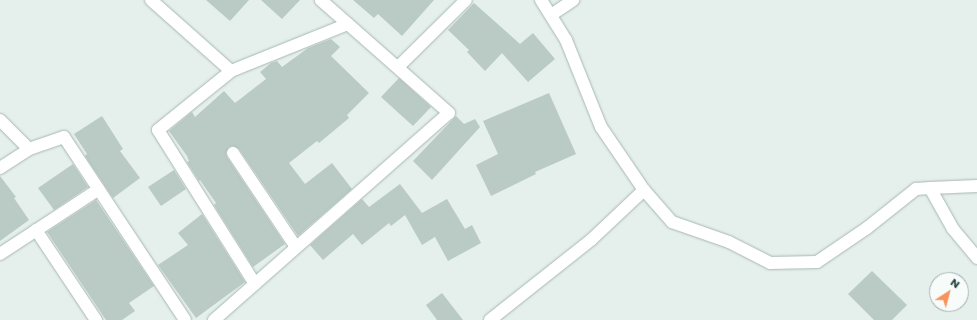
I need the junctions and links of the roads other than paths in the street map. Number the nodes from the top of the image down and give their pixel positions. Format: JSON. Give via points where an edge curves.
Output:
{"nodes":[{"id":1,"x":151,"y":0,"type":"edge"},
{"id":2,"x":321,"y":0,"type":"edge"},
{"id":3,"x":466,"y":0,"type":"edge"},
{"id":4,"x":541,"y":0,"type":"edge"},
{"id":5,"x":573,"y":0,"type":"edge"},
{"id":6,"x":551,"y":16,"type":"junction"},
{"id":7,"x":348,"y":24,"type":"junction"},
{"id":8,"x":398,"y":67,"type":"junction"},
{"id":9,"x":231,"y":71,"type":"junction"},
{"id":10,"x":0,"y":120,"type":"edge"},
{"id":11,"x":29,"y":149,"type":"junction"},
{"id":12,"x":233,"y":154,"type":"dead end"},
{"id":13,"x":0,"y":168,"type":"edge"},
{"id":14,"x":977,"y":186,"type":"edge"},
{"id":15,"x":930,"y":188,"type":"junction"},
{"id":16,"x":99,"y":189,"type":"junction"},
{"id":17,"x":644,"y":190,"type":"junction"},
{"id":18,"x":36,"y":230,"type":"junction"},
{"id":19,"x":296,"y":247,"type":"junction"},
{"id":20,"x":0,"y":254,"type":"edge"},
{"id":21,"x":977,"y":258,"type":"edge"},
{"id":22,"x":255,"y":284,"type":"junction"},
{"id":23,"x":96,"y":320,"type":"edge"},
{"id":24,"x":185,"y":320,"type":"edge"},
{"id":25,"x":214,"y":320,"type":"edge"},
{"id":26,"x":490,"y":320,"type":"edge"}],
"edges":[{"from":1,"to":9,"type":"street"},
{"from":2,"to":7,"type":"street"},
{"from":3,"to":8,"type":"street"},
{"from":4,"to":6,"type":"street"},
{"from":5,"to":6,"type":"street"},
{"from":6,"to":17,"type":"street","via":[[566,40],[601,127]]},
{"from":7,"to":8,"type":"street"},
{"from":7,"to":9,"type":"street"},
{"from":8,"to":19,"type":"street","via":[[449,113]]},
{"from":9,"to":22,"type":"street","via":[[158,130]]},
{"from":10,"to":11,"type":"street"},
{"from":11,"to":13,"type":"street"},
{"from":11,"to":16,"type":"street","via":[[64,137]]},
{"from":12,"to":19,"type":"street"},
{"from":14,"to":15,"type":"street"},
{"from":15,"to":17,"type":"street","via":[[916,189],[867,228],[817,262],[770,263],[729,242],[672,222]]},
{"from":15,"to":21,"type":"street","via":[[954,230]]},
{"from":16,"to":18,"type":"street"},
{"from":16,"to":24,"type":"street"},
{"from":17,"to":26,"type":"street","via":[[591,240]]},
{"from":18,"to":20,"type":"street"},
{"from":18,"to":23,"type":"street"},
{"from":19,"to":22,"type":"street"},
{"from":22,"to":25,"type":"street"}]}
